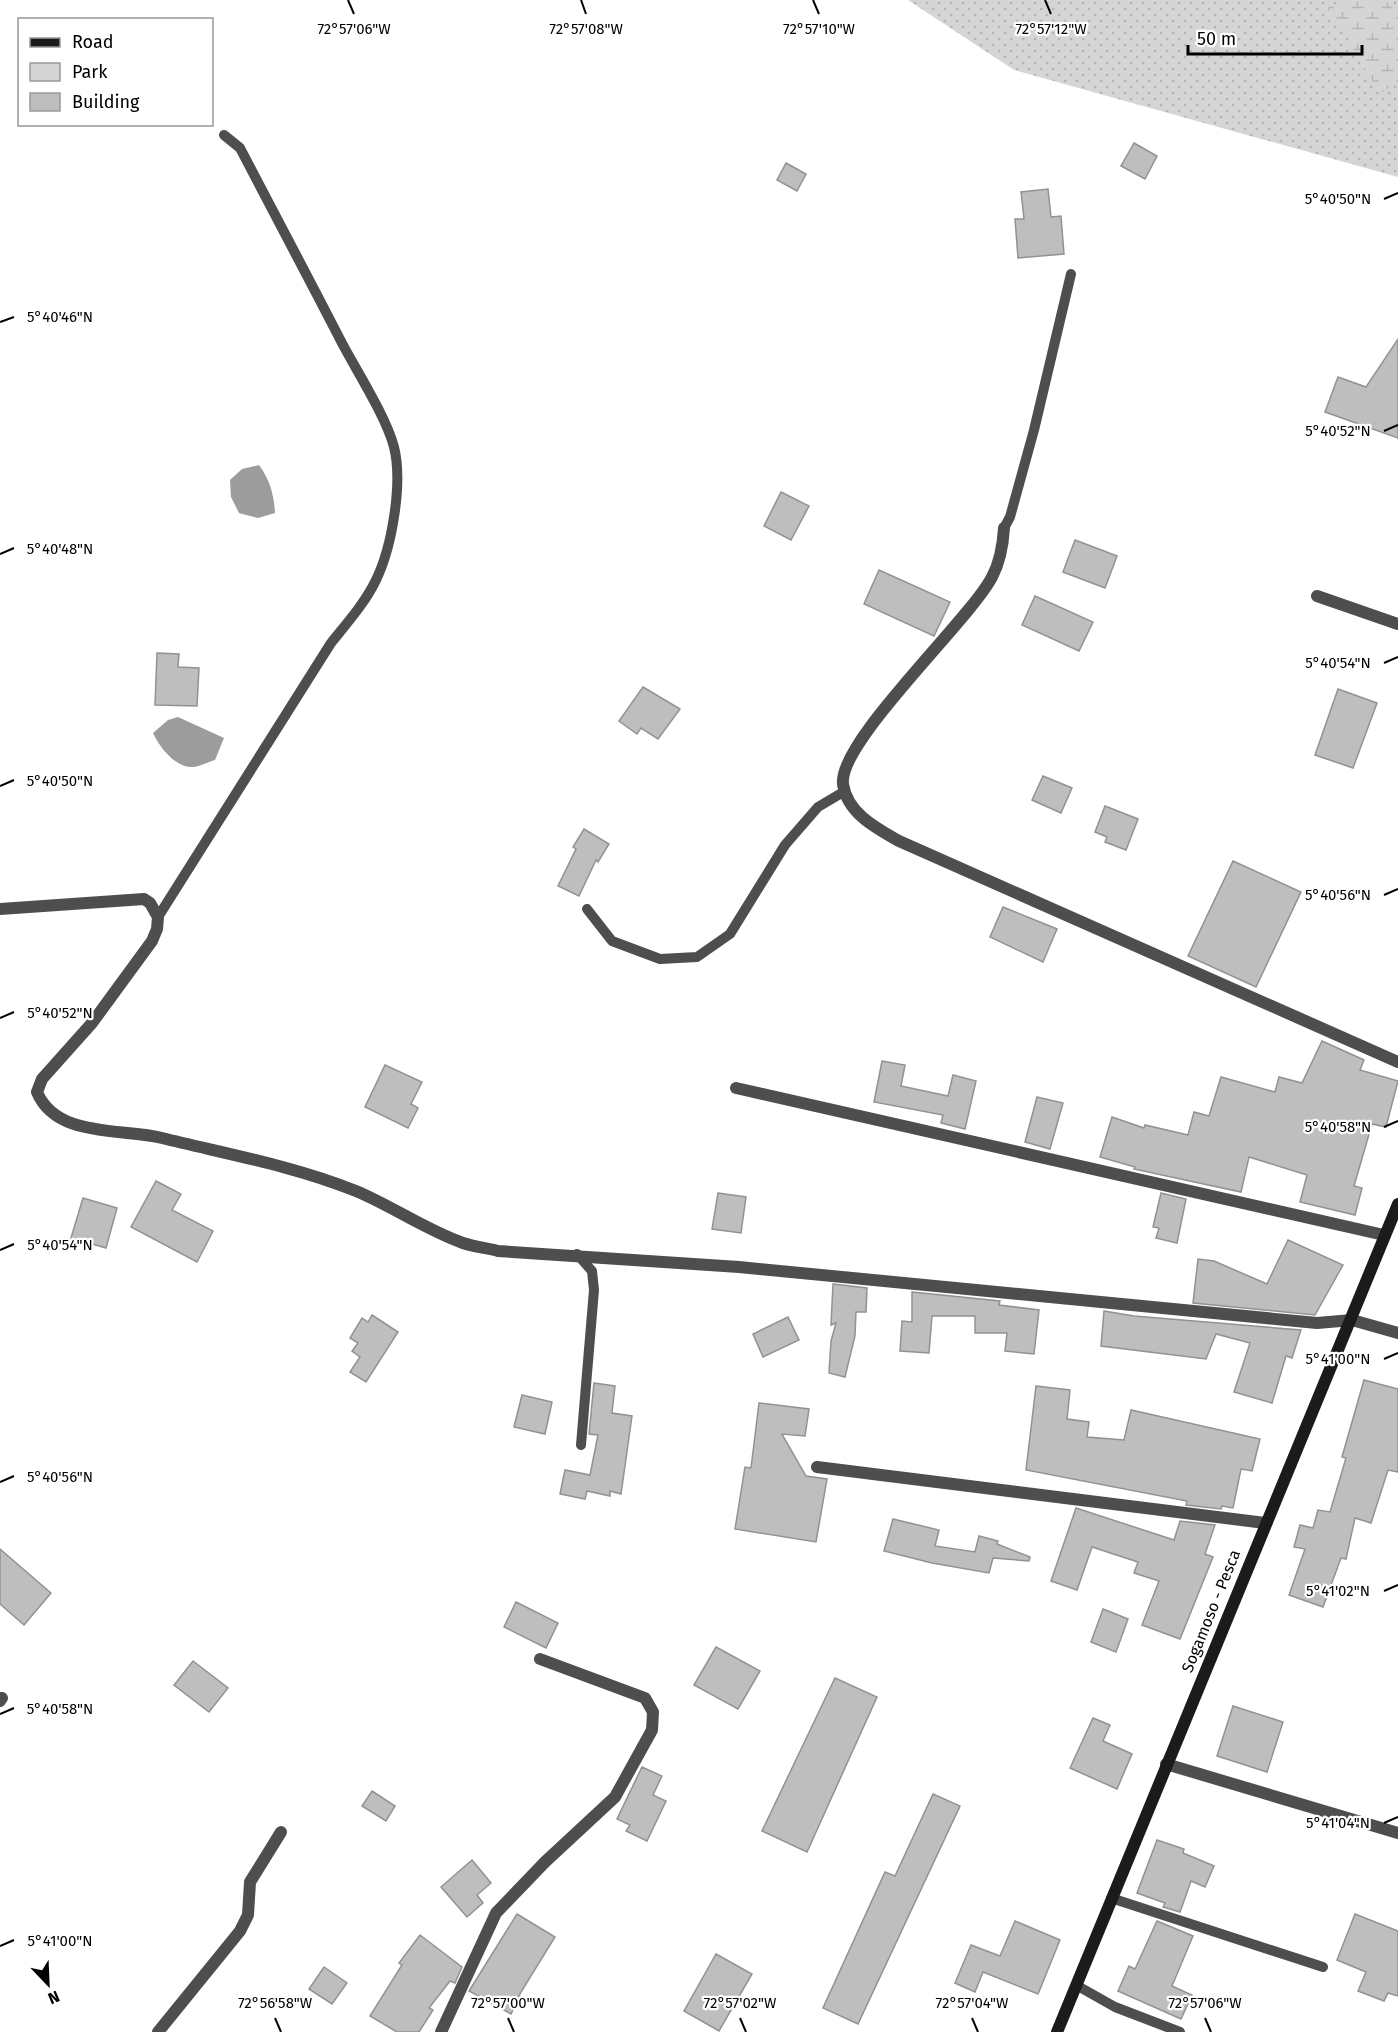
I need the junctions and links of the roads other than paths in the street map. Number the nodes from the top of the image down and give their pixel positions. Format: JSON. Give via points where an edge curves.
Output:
{"nodes":[{"id":1,"x":224,"y":135,"type":"dead end"},
{"id":2,"x":1071,"y":274,"type":"dead end"},
{"id":3,"x":1004,"y":528,"type":"joint"},
{"id":4,"x":1317,"y":596,"type":"dead end"},
{"id":5,"x":1398,"y":624,"type":"edge"},
{"id":6,"x":845,"y":791,"type":"junction"},
{"id":7,"x":0,"y":909,"type":"edge"},
{"id":8,"x":587,"y":909,"type":"dead end"},
{"id":9,"x":158,"y":917,"type":"junction"},
{"id":10,"x":1398,"y":1062,"type":"edge"},
{"id":11,"x":736,"y":1088,"type":"dead end"},
{"id":12,"x":1398,"y":1204,"type":"edge"},
{"id":13,"x":1384,"y":1235,"type":"junction"},
{"id":14,"x":578,"y":1254,"type":"junction"},
{"id":15,"x":1352,"y":1320,"type":"junction"},
{"id":16,"x":1398,"y":1333,"type":"edge"},
{"id":17,"x":581,"y":1445,"type":"dead end"},
{"id":18,"x":817,"y":1467,"type":"dead end"},
{"id":19,"x":1265,"y":1523,"type":"junction"},
{"id":20,"x":540,"y":1659,"type":"dead end"},
{"id":21,"x":1166,"y":1764,"type":"junction"},
{"id":22,"x":281,"y":1832,"type":"dead end"},
{"id":23,"x":1398,"y":1833,"type":"edge"},
{"id":24,"x":1112,"y":1898,"type":"junction"},
{"id":25,"x":1323,"y":1967,"type":"dead end"},
{"id":26,"x":1076,"y":1985,"type":"junction"},
{"id":27,"x":158,"y":2032,"type":"edge"},
{"id":28,"x":441,"y":2032,"type":"edge"},
{"id":29,"x":1057,"y":2032,"type":"edge"},
{"id":30,"x":1180,"y":2032,"type":"edge"}],
"edges":[{"from":1,"to":9,"type":"lane","via":[[240,148],[370,396],[394,447],[397,483],[376,580],[331,643]]},
{"from":2,"to":3,"type":"lane","via":[[1034,430]]},
{"from":3,"to":6,"type":"street","via":[[1003,546],[992,578],[867,731],[844,773]]},
{"from":4,"to":5,"type":"street"},
{"from":6,"to":8,"type":"lane","via":[[818,807],[785,845],[730,934],[698,957],[660,959],[612,941]]},
{"from":6,"to":10,"type":"street","via":[[866,822],[899,841]]},
{"from":7,"to":9,"type":"street","via":[[144,899]]},
{"from":9,"to":14,"type":"street","via":[[157,929],[136,964],[92,1023],[42,1079],[37,1092],[42,1105],[55,1116],[81,1127],[139,1132],[295,1170],[356,1191],[462,1243],[498,1251]]},
{"from":11,"to":13,"type":"street"},
{"from":12,"to":13,"type":"main road","name":"Sogamoso - Pesca"},
{"from":13,"to":15,"type":"main road","name":"Sogamoso - Pesca"},
{"from":14,"to":15,"type":"street","via":[[1317,1323]]},
{"from":14,"to":17,"type":"lane","via":[[592,1271],[594,1290]]},
{"from":15,"to":16,"type":"street"},
{"from":15,"to":19,"type":"main road","name":"Sogamoso - Pesca"},
{"from":18,"to":19,"type":"street"},
{"from":19,"to":21,"type":"main road","name":"Sogamoso - Pesca"},
{"from":20,"to":28,"type":"street","via":[[645,1698],[653,1712],[652,1730],[615,1797],[496,1913]]},
{"from":21,"to":23,"type":"street"},
{"from":21,"to":24,"type":"main road","name":"Sogamoso - Pesca"},
{"from":22,"to":27,"type":"street","via":[[250,1882],[248,1915],[240,1931]]},
{"from":24,"to":25,"type":"lane"},
{"from":24,"to":26,"type":"main road","name":"Sogamoso - Pesca"},
{"from":26,"to":29,"type":"main road","name":"Sogamoso - Pesca"},
{"from":26,"to":30,"type":"lane","via":[[1115,2007]]}]}
